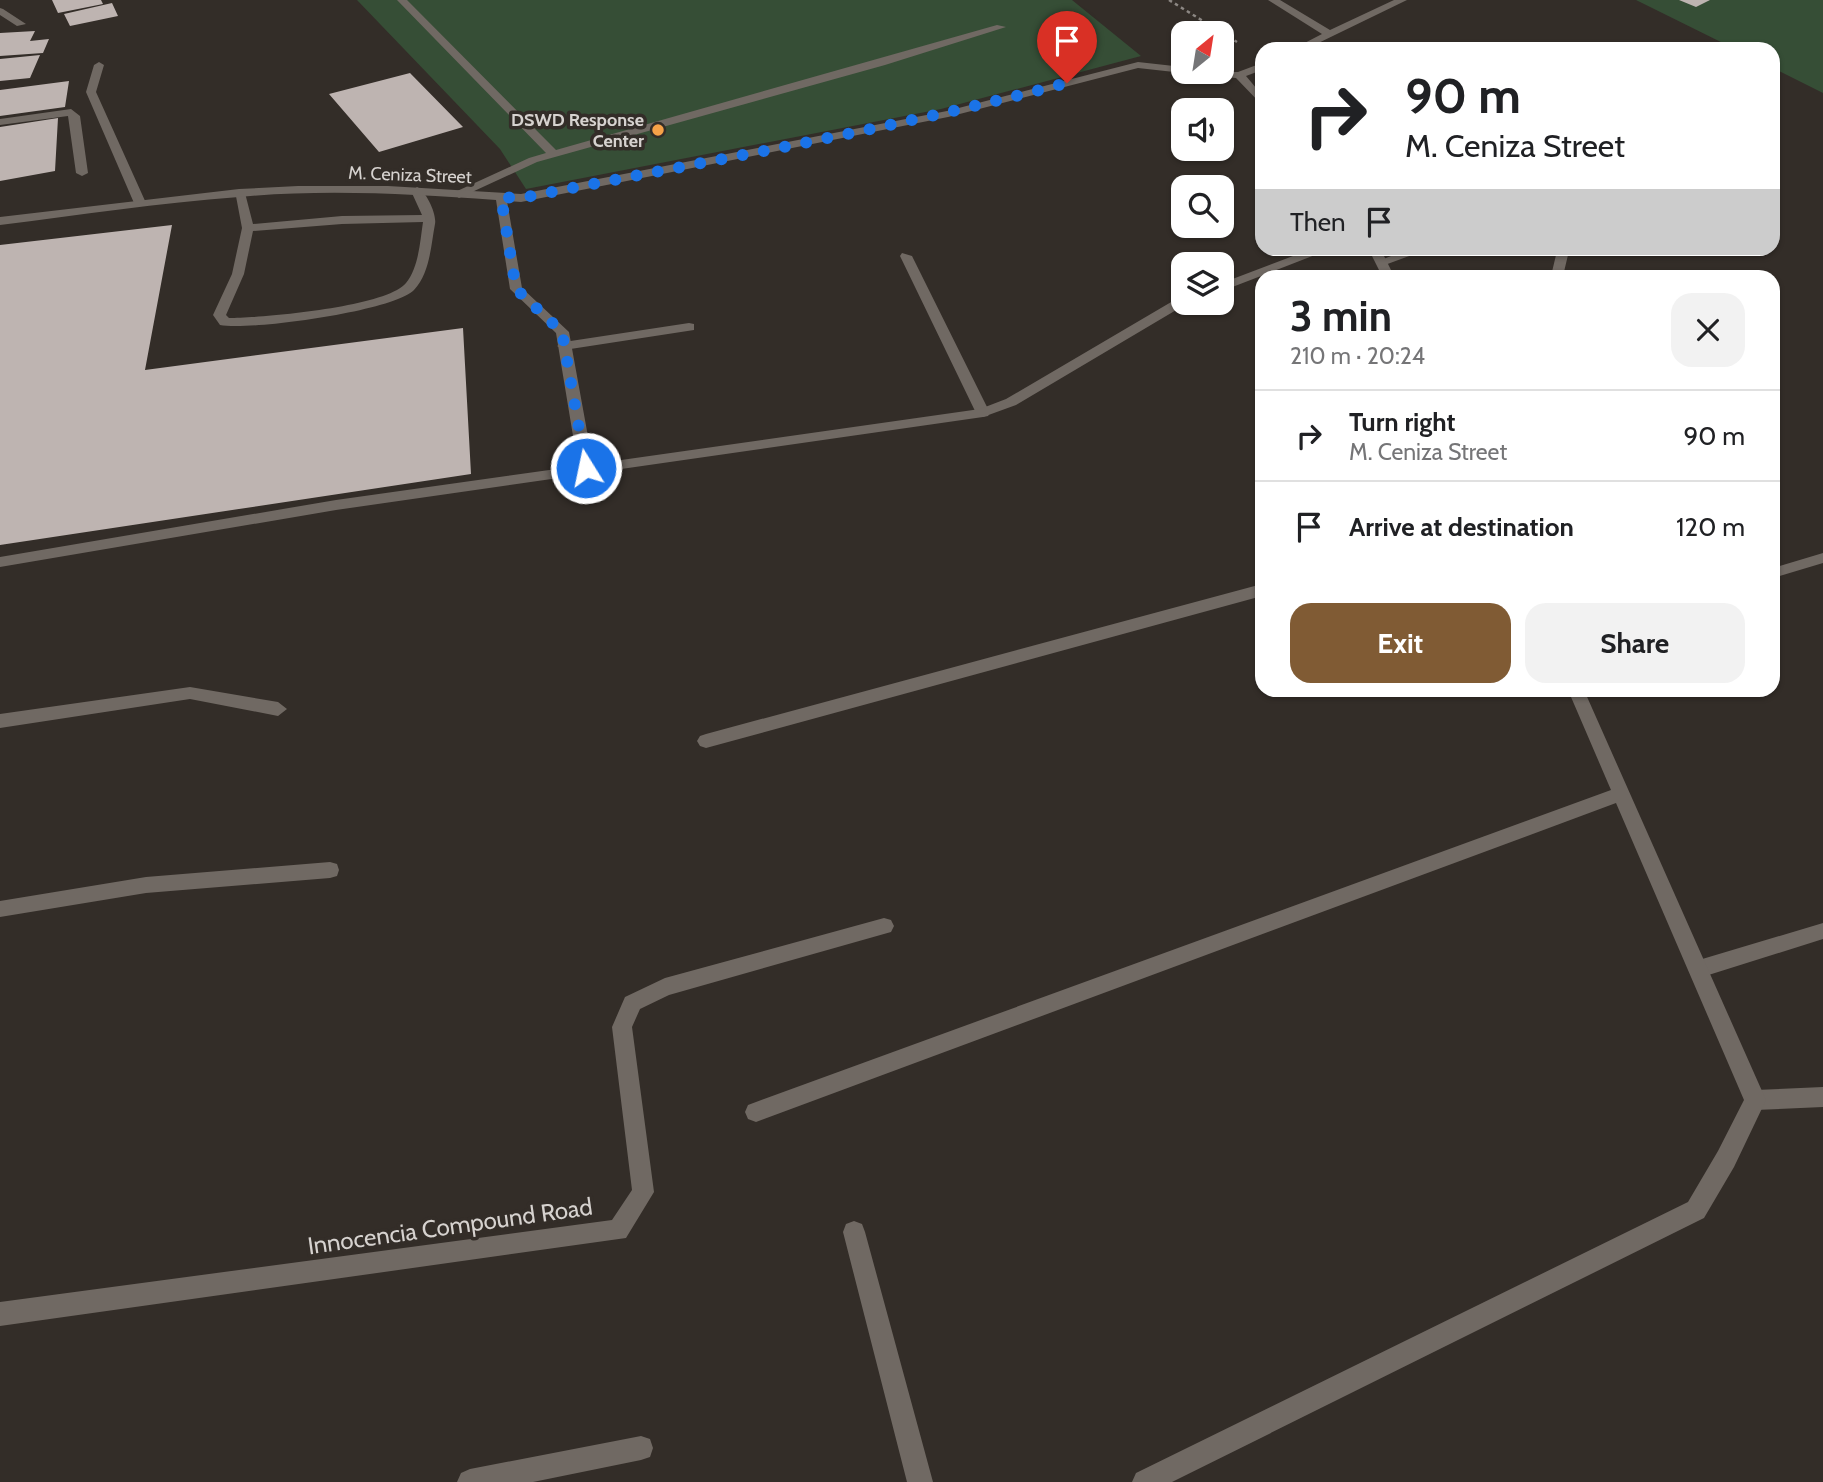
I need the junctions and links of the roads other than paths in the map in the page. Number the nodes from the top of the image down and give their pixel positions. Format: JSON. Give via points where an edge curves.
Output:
{"nodes":[{"id":1,"x":402,"y":0,"type":"edge"},
{"id":2,"x":1273,"y":0,"type":"edge"},
{"id":3,"x":1402,"y":0,"type":"edge"},
{"id":4,"x":0,"y":11,"type":"edge"},
{"id":5,"x":21,"y":24,"type":"dead end"},
{"id":6,"x":1001,"y":27,"type":"dead end"},
{"id":7,"x":1330,"y":34,"type":"junction"},
{"id":8,"x":1313,"y":42,"type":"edge"},
{"id":9,"x":99,"y":65,"type":"dead end"},
{"id":10,"x":1171,"y":69,"type":"edge"},
{"id":11,"x":1255,"y":69,"type":"edge"},
{"id":12,"x":1234,"y":75,"type":"edge"},
{"id":13,"x":1239,"y":75,"type":"junction"},
{"id":14,"x":1255,"y":94,"type":"edge"},
{"id":15,"x":0,"y":122,"type":"edge"},
{"id":16,"x":554,"y":154,"type":"junction"},
{"id":17,"x":82,"y":173,"type":"dead end"},
{"id":18,"x":417,"y":191,"type":"junction"},
{"id":19,"x":239,"y":193,"type":"junction"},
{"id":20,"x":459,"y":194,"type":"junction"},
{"id":21,"x":501,"y":197,"type":"junction"},
{"id":22,"x":140,"y":204,"type":"junction"},
{"id":23,"x":430,"y":218,"type":"junction"},
{"id":24,"x":0,"y":221,"type":"edge"},
{"id":25,"x":248,"y":228,"type":"junction"},
{"id":26,"x":906,"y":256,"type":"dead end"},
{"id":27,"x":1305,"y":256,"type":"edge"},
{"id":28,"x":1379,"y":256,"type":"edge"},
{"id":29,"x":1400,"y":256,"type":"edge"},
{"id":30,"x":1382,"y":262,"type":"junction"},
{"id":31,"x":1268,"y":270,"type":"edge"},
{"id":32,"x":1385,"y":270,"type":"edge"},
{"id":33,"x":1255,"y":275,"type":"edge"},
{"id":34,"x":1234,"y":283,"type":"edge"},
{"id":35,"x":1171,"y":308,"type":"edge"},
{"id":36,"x":689,"y":327,"type":"dead end"},
{"id":37,"x":564,"y":346,"type":"junction"},
{"id":38,"x":983,"y":413,"type":"junction"},
{"id":39,"x":586,"y":468,"type":"junction"},
{"id":40,"x":1823,"y":558,"type":"edge"},
{"id":41,"x":0,"y":562,"type":"edge"},
{"id":42,"x":1780,"y":571,"type":"edge"},
{"id":43,"x":1255,"y":592,"type":"edge"},
{"id":44,"x":1579,"y":697,"type":"edge"},
{"id":45,"x":278,"y":709,"type":"dead end"},
{"id":46,"x":0,"y":721,"type":"edge"},
{"id":47,"x":706,"y":741,"type":"dead end"},
{"id":48,"x":1623,"y":793,"type":"junction"},
{"id":49,"x":330,"y":870,"type":"dead end"},
{"id":50,"x":0,"y":909,"type":"edge"},
{"id":51,"x":884,"y":926,"type":"dead end"},
{"id":52,"x":1823,"y":931,"type":"edge"},
{"id":53,"x":1699,"y":969,"type":"junction"},
{"id":54,"x":1823,"y":1097,"type":"edge"},
{"id":55,"x":1755,"y":1100,"type":"junction"},
{"id":56,"x":756,"y":1112,"type":"dead end"},
{"id":57,"x":854,"y":1232,"type":"dead end"},
{"id":58,"x":0,"y":1314,"type":"edge"},
{"id":59,"x":641,"y":1448,"type":"dead end"},
{"id":60,"x":470,"y":1482,"type":"edge"},
{"id":61,"x":920,"y":1482,"type":"edge"},
{"id":62,"x":1145,"y":1482,"type":"edge"}],
"edges":[{"from":1,"to":16,"type":"street"},
{"from":2,"to":7,"type":"street"},
{"from":3,"to":7,"type":"street"},
{"from":4,"to":5,"type":"street"},
{"from":6,"to":16,"type":"street"},
{"from":7,"to":8,"type":"street"},
{"from":9,"to":22,"type":"street","via":[[92,92]]},
{"from":10,"to":21,"type":"street","name":"M. Ceniza Street","via":[[1138,65],[872,130],[521,198]]},
{"from":11,"to":13,"type":"street"},
{"from":12,"to":13,"type":"street"},
{"from":13,"to":14,"type":"street"},
{"from":15,"to":17,"type":"street","via":[[72,113]]},
{"from":16,"to":20,"type":"street"},
{"from":18,"to":19,"type":"street","name":"M. Ceniza Street"},
{"from":18,"to":20,"type":"street","name":"M. Ceniza Street"},
{"from":18,"to":23,"type":"street"},
{"from":19,"to":22,"type":"street","name":"M. Ceniza Street"},
{"from":19,"to":25,"type":"street"},
{"from":20,"to":21,"type":"street","name":"M. Ceniza Street"},
{"from":21,"to":37,"type":"street","via":[[516,289],[562,332]]},
{"from":22,"to":24,"type":"street","name":"M. Ceniza Street"},
{"from":23,"to":25,"type":"street","via":[[342,219]]},
{"from":23,"to":25,"type":"street","via":[[414,280],[408,289],[383,302],[225,321],[219,316],[238,274]]},
{"from":26,"to":38,"type":"street"},
{"from":27,"to":31,"type":"street"},
{"from":28,"to":30,"type":"street"},
{"from":29,"to":30,"type":"street"},
{"from":30,"to":32,"type":"street"},
{"from":33,"to":34,"type":"street"},
{"from":35,"to":38,"type":"street","via":[[1012,402]]},
{"from":36,"to":37,"type":"street"},
{"from":37,"to":39,"type":"street"},
{"from":38,"to":39,"type":"street"},
{"from":39,"to":41,"type":"street"},
{"from":40,"to":42,"type":"street"},
{"from":43,"to":47,"type":"street"},
{"from":44,"to":48,"type":"street"},
{"from":45,"to":46,"type":"street","via":[[190,693]]},
{"from":48,"to":53,"type":"street"},
{"from":48,"to":56,"type":"street"},
{"from":49,"to":50,"type":"street","via":[[146,885]]},
{"from":51,"to":58,"type":"street","name":"Innocencia Compound Road","via":[[664,987],[632,1003],[622,1027],[643,1192],[618,1230]]},
{"from":52,"to":53,"type":"street"},
{"from":53,"to":55,"type":"street"},
{"from":54,"to":55,"type":"street"},
{"from":55,"to":62,"type":"street","via":[[1696,1210]]},
{"from":57,"to":61,"type":"street"},
{"from":59,"to":60,"type":"street"}]}
